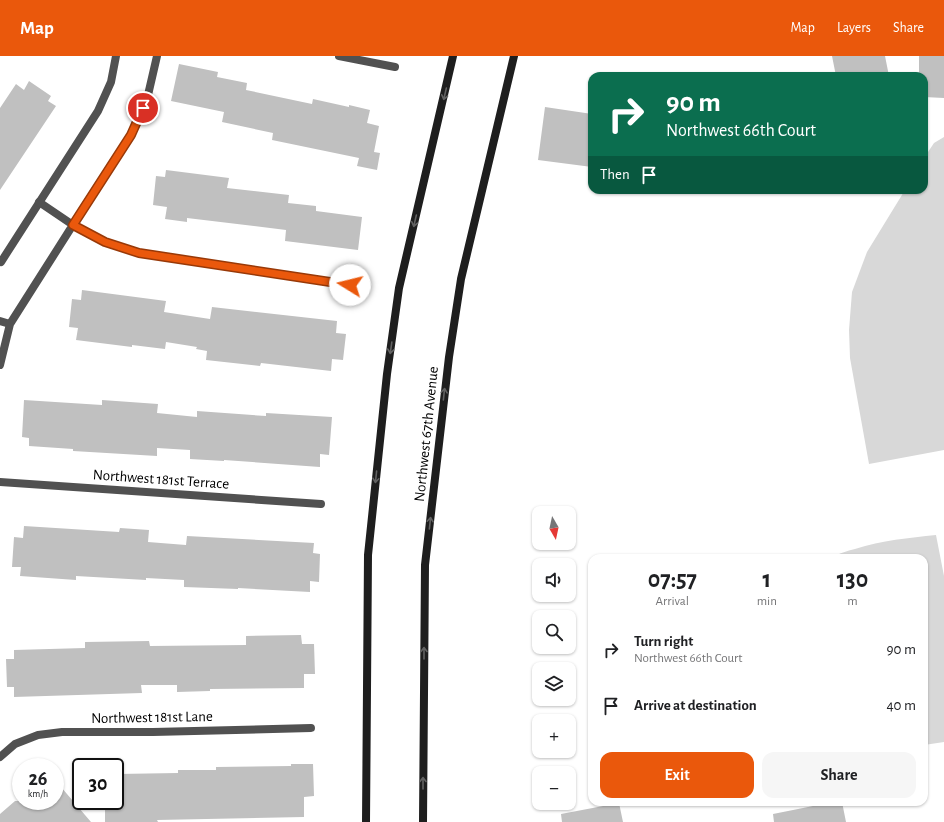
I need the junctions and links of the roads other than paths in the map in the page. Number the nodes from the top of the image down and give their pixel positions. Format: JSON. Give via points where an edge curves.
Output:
{"nodes":[{"id":1,"x":116,"y":56,"type":"edge"},
{"id":2,"x":157,"y":56,"type":"edge"},
{"id":3,"x":339,"y":56,"type":"edge"},
{"id":4,"x":453,"y":56,"type":"edge"},
{"id":5,"x":514,"y":56,"type":"edge"},
{"id":6,"x":395,"y":67,"type":"dead end"},
{"id":7,"x":39,"y":202,"type":"junction"},
{"id":8,"x":73,"y":225,"type":"junction"},
{"id":9,"x":1,"y":262,"type":"dead end"},
{"id":10,"x":350,"y":285,"type":"dead end"},
{"id":11,"x":0,"y":321,"type":"edge"},
{"id":12,"x":10,"y":324,"type":"junction"},
{"id":13,"x":0,"y":365,"type":"edge"},
{"id":14,"x":0,"y":482,"type":"edge"},
{"id":15,"x":321,"y":504,"type":"dead end"},
{"id":16,"x":311,"y":728,"type":"dead end"},
{"id":17,"x":0,"y":756,"type":"edge"},
{"id":18,"x":366,"y":822,"type":"edge"},
{"id":19,"x":423,"y":822,"type":"edge"}],
"edges":[{"from":1,"to":7,"type":"street","via":[[110,82],[98,111]]},
{"from":2,"to":8,"type":"street","via":[[148,95],[131,135]]},
{"from":3,"to":6,"type":"street"},
{"from":4,"to":18,"type":"main road","one_way":true,"via":[[399,288],[387,374],[368,555]]},
{"from":19,"to":5,"type":"main road","name":"Northwest 67th Avenue","one_way":true,"via":[[425,565],[449,357],[461,279]]},
{"from":7,"to":8,"type":"street"},
{"from":7,"to":9,"type":"street"},
{"from":8,"to":10,"type":"street","via":[[105,242],[139,253]]},
{"from":8,"to":12,"type":"street"},
{"from":11,"to":12,"type":"street"},
{"from":12,"to":13,"type":"street"},
{"from":14,"to":15,"type":"street","name":"Northwest 181st Terrace"},
{"from":16,"to":17,"type":"street","name":"Northwest 181st Lane","via":[[62,732],[38,735],[15,744]]}]}
